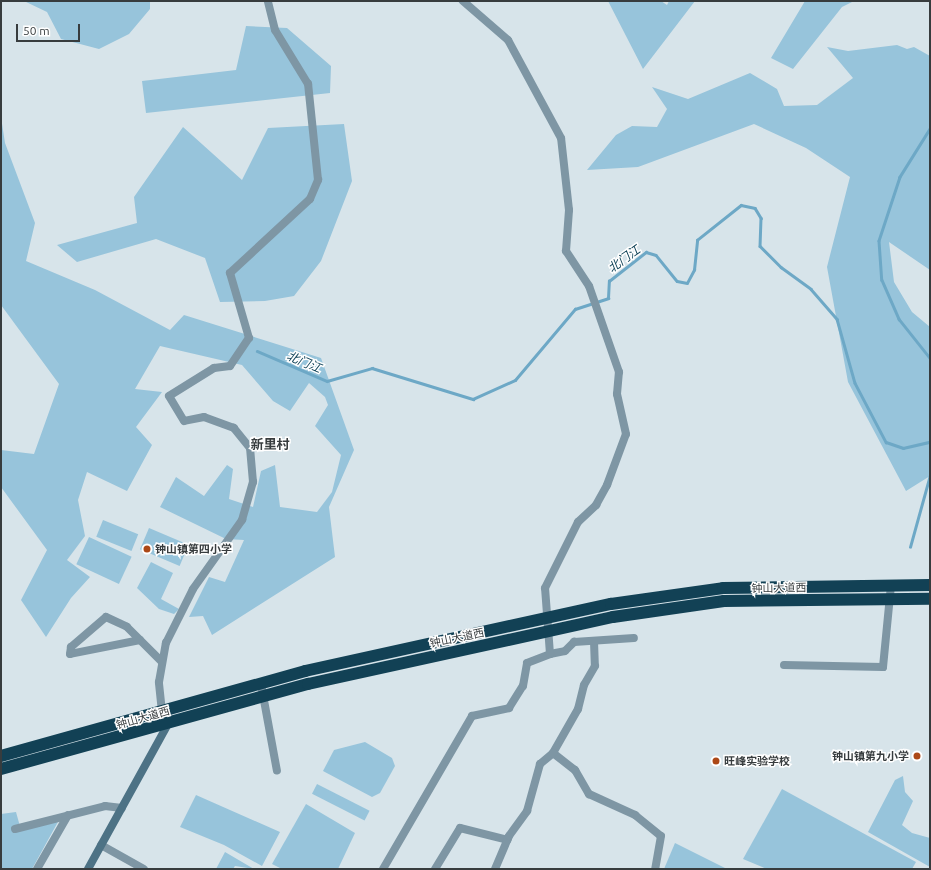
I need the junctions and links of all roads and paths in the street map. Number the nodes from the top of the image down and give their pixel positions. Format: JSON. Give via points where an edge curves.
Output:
{"nodes":[{"id":1,"x":268,"y":1,"type":"edge"},
{"id":2,"x":463,"y":1,"type":"edge"},
{"id":3,"x":470,"y":1,"type":"edge"},
{"id":4,"x":476,"y":12,"type":"junction"},
{"id":5,"x":930,"y":585,"type":"edge"},
{"id":6,"x":891,"y":586,"type":"junction"},
{"id":7,"x":889,"y":599,"type":"junction"},
{"id":8,"x":930,"y":599,"type":"edge"},
{"id":9,"x":548,"y":618,"type":"junction"},
{"id":10,"x":550,"y":631,"type":"junction"},
{"id":11,"x":634,"y":638,"type":"dead end"},
{"id":12,"x":140,"y":640,"type":"junction"},
{"id":13,"x":594,"y":641,"type":"junction"},
{"id":14,"x":550,"y":654,"type":"junction"},
{"id":15,"x":161,"y":661,"type":"junction"},
{"id":16,"x":784,"y":666,"type":"dead end"},
{"id":17,"x":261,"y":684,"type":"junction"},
{"id":18,"x":263,"y":697,"type":"junction"},
{"id":19,"x":162,"y":712,"type":"junction"},
{"id":20,"x":168,"y":724,"type":"junction"},
{"id":21,"x":553,"y":753,"type":"junction"},
{"id":22,"x":1,"y":756,"type":"edge"},
{"id":23,"x":1,"y":769,"type":"edge"},
{"id":24,"x":277,"y":771,"type":"dead end"},
{"id":25,"x":122,"y":808,"type":"junction"},
{"id":26,"x":68,"y":815,"type":"junction"},
{"id":27,"x":15,"y":829,"type":"dead end"},
{"id":28,"x":508,"y":840,"type":"junction"},
{"id":29,"x":101,"y":846,"type":"junction"},
{"id":30,"x":37,"y":869,"type":"edge"},
{"id":31,"x":88,"y":869,"type":"edge"},
{"id":32,"x":144,"y":869,"type":"edge"},
{"id":33,"x":383,"y":869,"type":"edge"},
{"id":34,"x":434,"y":869,"type":"edge"},
{"id":35,"x":495,"y":869,"type":"edge"},
{"id":36,"x":655,"y":869,"type":"edge"}],
"edges":[{"from":1,"to":15,"type":"street","via":[[275,30],[308,84],[318,180],[310,199],[230,273],[249,338],[230,366],[214,368],[168,396],[184,421],[204,417],[234,428],[250,448],[253,482],[242,520],[193,589],[166,642]]},
{"from":2,"to":4,"type":"street"},
{"from":3,"to":4,"type":"street"},
{"from":4,"to":9,"type":"street","via":[[508,40],[561,138],[569,210],[566,251],[592,294],[619,372],[617,394],[626,434],[607,485],[596,505],[578,522],[544,588]]},
{"from":5,"to":6,"type":"highway","name":"钟山大道西"},
{"from":6,"to":7,"type":"street"},
{"from":6,"to":9,"type":"highway","name":"钟山大道西","via":[[723,588],[611,604]]},
{"from":7,"to":8,"type":"highway","name":"钟山大道西"},
{"from":7,"to":10,"type":"highway","name":"钟山大道西","via":[[724,601],[613,617]]},
{"from":7,"to":16,"type":"street","via":[[883,667]]},
{"from":9,"to":10,"type":"street"},
{"from":9,"to":17,"type":"highway","name":"钟山大道西"},
{"from":10,"to":14,"type":"street"},
{"from":10,"to":18,"type":"highway","name":"钟山大道西"},
{"from":11,"to":13,"type":"street"},
{"from":12,"to":12,"type":"street","via":[[127,627],[106,617],[71,647],[70,654]]},
{"from":12,"to":15,"type":"street"},
{"from":13,"to":14,"type":"street","via":[[574,642],[565,650]]},
{"from":13,"to":21,"type":"street","via":[[595,666],[584,685],[578,709]]},
{"from":14,"to":33,"type":"street","via":[[527,663],[523,686],[509,708],[472,716]]},
{"from":15,"to":19,"type":"street","via":[[159,682]]},
{"from":17,"to":18,"type":"street"},
{"from":17,"to":19,"type":"highway","name":"钟山大道西"},
{"from":18,"to":20,"type":"highway","name":"钟山大道西"},
{"from":18,"to":24,"type":"street"},
{"from":19,"to":20,"type":"street"},
{"from":19,"to":22,"type":"highway","name":"钟山大道西"},
{"from":20,"to":23,"type":"highway","name":"钟山大道西"},
{"from":20,"to":25,"type":"street"},
{"from":21,"to":28,"type":"street","via":[[540,764],[527,811]]},
{"from":21,"to":36,"type":"street","via":[[575,770],[588,794],[634,815],[661,836]]},
{"from":25,"to":26,"type":"street","via":[[105,806]]},
{"from":25,"to":29,"type":"street"},
{"from":26,"to":27,"type":"street"},
{"from":26,"to":30,"type":"street"},
{"from":28,"to":34,"type":"street","via":[[460,828]]},
{"from":28,"to":35,"type":"street"},
{"from":29,"to":31,"type":"street"},
{"from":29,"to":32,"type":"street"}]}
